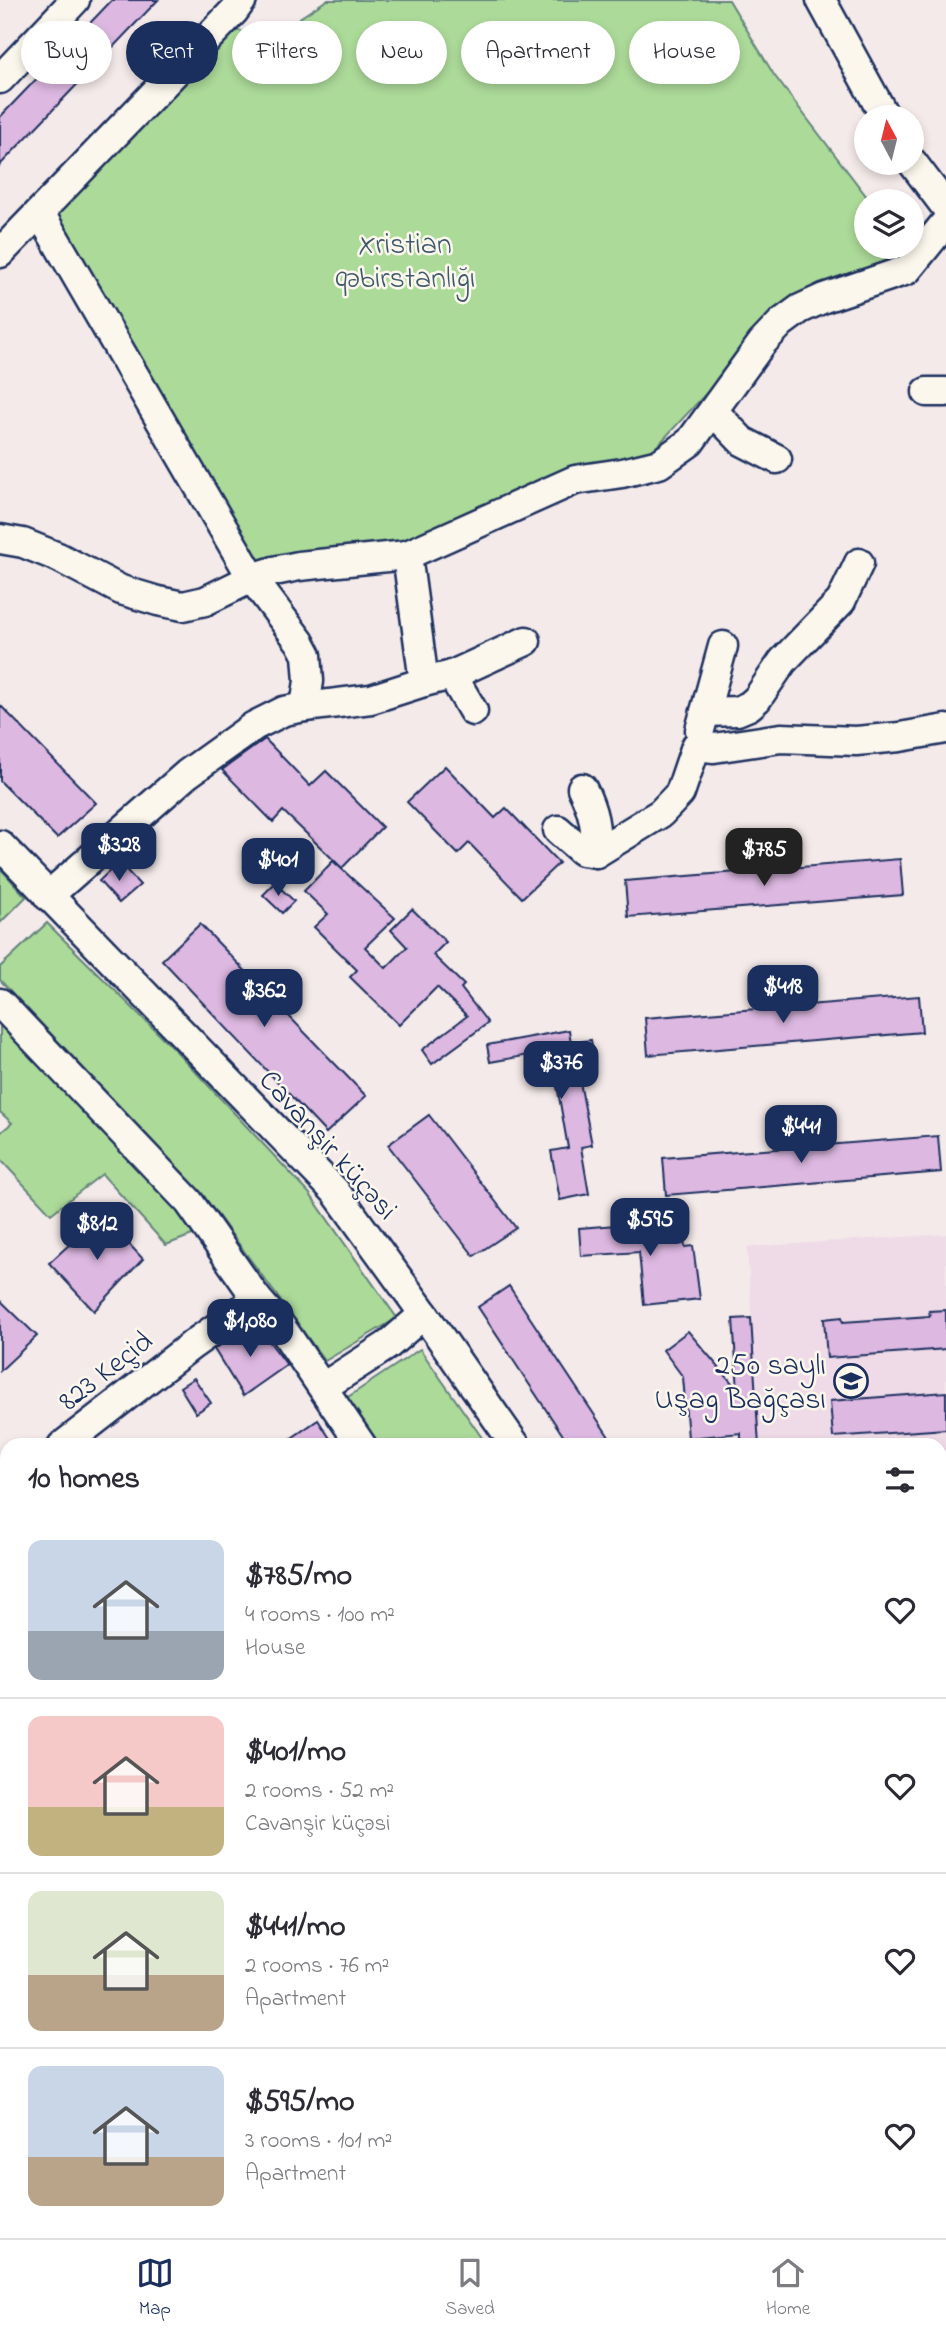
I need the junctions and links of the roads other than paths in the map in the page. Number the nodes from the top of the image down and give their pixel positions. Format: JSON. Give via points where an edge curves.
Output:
{"nodes":[{"id":1,"x":75,"y":0,"type":"edge"},
{"id":2,"x":242,"y":0,"type":"edge"},
{"id":3,"x":821,"y":0,"type":"edge"},
{"id":4,"x":0,"y":79,"type":"edge"},
{"id":5,"x":879,"y":105,"type":"edge"},
{"id":6,"x":922,"y":175,"type":"edge"},
{"id":7,"x":946,"y":207,"type":"edge"},
{"id":8,"x":40,"y":213,"type":"junction"},
{"id":9,"x":946,"y":222,"type":"edge"},
{"id":10,"x":0,"y":253,"type":"edge"},
{"id":11,"x":713,"y":411,"type":"junction"},
{"id":12,"x":777,"y":459,"type":"dead end"},
{"id":13,"x":0,"y":539,"type":"edge"},
{"id":14,"x":407,"y":555,"type":"junction"},
{"id":15,"x":859,"y":563,"type":"dead end"},
{"id":16,"x":253,"y":578,"type":"junction"},
{"id":17,"x":526,"y":641,"type":"dead end"},
{"id":18,"x":723,"y":646,"type":"dead end"},
{"id":19,"x":452,"y":675,"type":"junction"},
{"id":20,"x":424,"y":682,"type":"junction"},
{"id":21,"x":305,"y":707,"type":"junction"},
{"id":22,"x":472,"y":711,"type":"dead end"},
{"id":23,"x":705,"y":712,"type":"junction"},
{"id":24,"x":946,"y":729,"type":"edge"},
{"id":25,"x":696,"y":746,"type":"junction"},
{"id":26,"x":582,"y":788,"type":"dead end"},
{"id":27,"x":558,"y":830,"type":"dead end"},
{"id":28,"x":0,"y":845,"type":"edge"},
{"id":29,"x":596,"y":853,"type":"junction"},
{"id":30,"x":48,"y":896,"type":"junction"},
{"id":31,"x":0,"y":1003,"type":"edge"},
{"id":32,"x":257,"y":1299,"type":"junction"},
{"id":33,"x":424,"y":1314,"type":"junction"},
{"id":34,"x":323,"y":1387,"type":"junction"},
{"id":35,"x":72,"y":1438,"type":"edge"},
{"id":36,"x":357,"y":1438,"type":"edge"},
{"id":37,"x":510,"y":1438,"type":"edge"}],
"edges":[{"from":1,"to":4,"type":"street"},
{"from":2,"to":8,"type":"street"},
{"from":3,"to":5,"type":"street"},
{"from":6,"to":7,"type":"street"},
{"from":8,"to":10,"type":"street"},
{"from":8,"to":16,"type":"street"},
{"from":9,"to":11,"type":"street","via":[[907,270],[824,298],[781,323]]},
{"from":11,"to":12,"type":"street","via":[[742,441]]},
{"from":11,"to":14,"type":"street","via":[[690,442],[659,464],[575,480]]},
{"from":13,"to":16,"type":"street","via":[[58,557],[121,590],[183,606],[205,601]]},
{"from":14,"to":16,"type":"street","via":[[299,566]]},
{"from":14,"to":20,"type":"street"},
{"from":15,"to":23,"type":"street","via":[[841,601],[783,661],[757,699],[737,711]]},
{"from":16,"to":21,"type":"street","via":[[307,655]]},
{"from":17,"to":19,"type":"street"},
{"from":18,"to":23,"type":"street"},
{"from":19,"to":20,"type":"street"},
{"from":19,"to":22,"type":"street"},
{"from":20,"to":21,"type":"street","via":[[371,699]]},
{"from":21,"to":30,"type":"street","via":[[284,711],[254,726],[187,774]]},
{"from":23,"to":25,"type":"street"},
{"from":24,"to":25,"type":"street","via":[[856,741],[781,738],[730,747]]},
{"from":25,"to":29,"type":"street","via":[[680,793],[661,813]]},
{"from":26,"to":29,"type":"street","via":[[596,824]]},
{"from":27,"to":29,"type":"street","via":[[582,851]]},
{"from":28,"to":30,"type":"street","name":"Cavanşir küçəsi"},
{"from":30,"to":33,"type":"street","name":"Cavanşir küçəsi","via":[[335,1191]]},
{"from":31,"to":32,"type":"street","via":[[189,1202]]},
{"from":32,"to":34,"type":"street"},
{"from":32,"to":35,"type":"street","name":"823 Keçid"},
{"from":33,"to":34,"type":"street","via":[[388,1345]]},
{"from":33,"to":37,"type":"street","name":"Cavanşir küçəsi"},
{"from":34,"to":36,"type":"street"}]}
